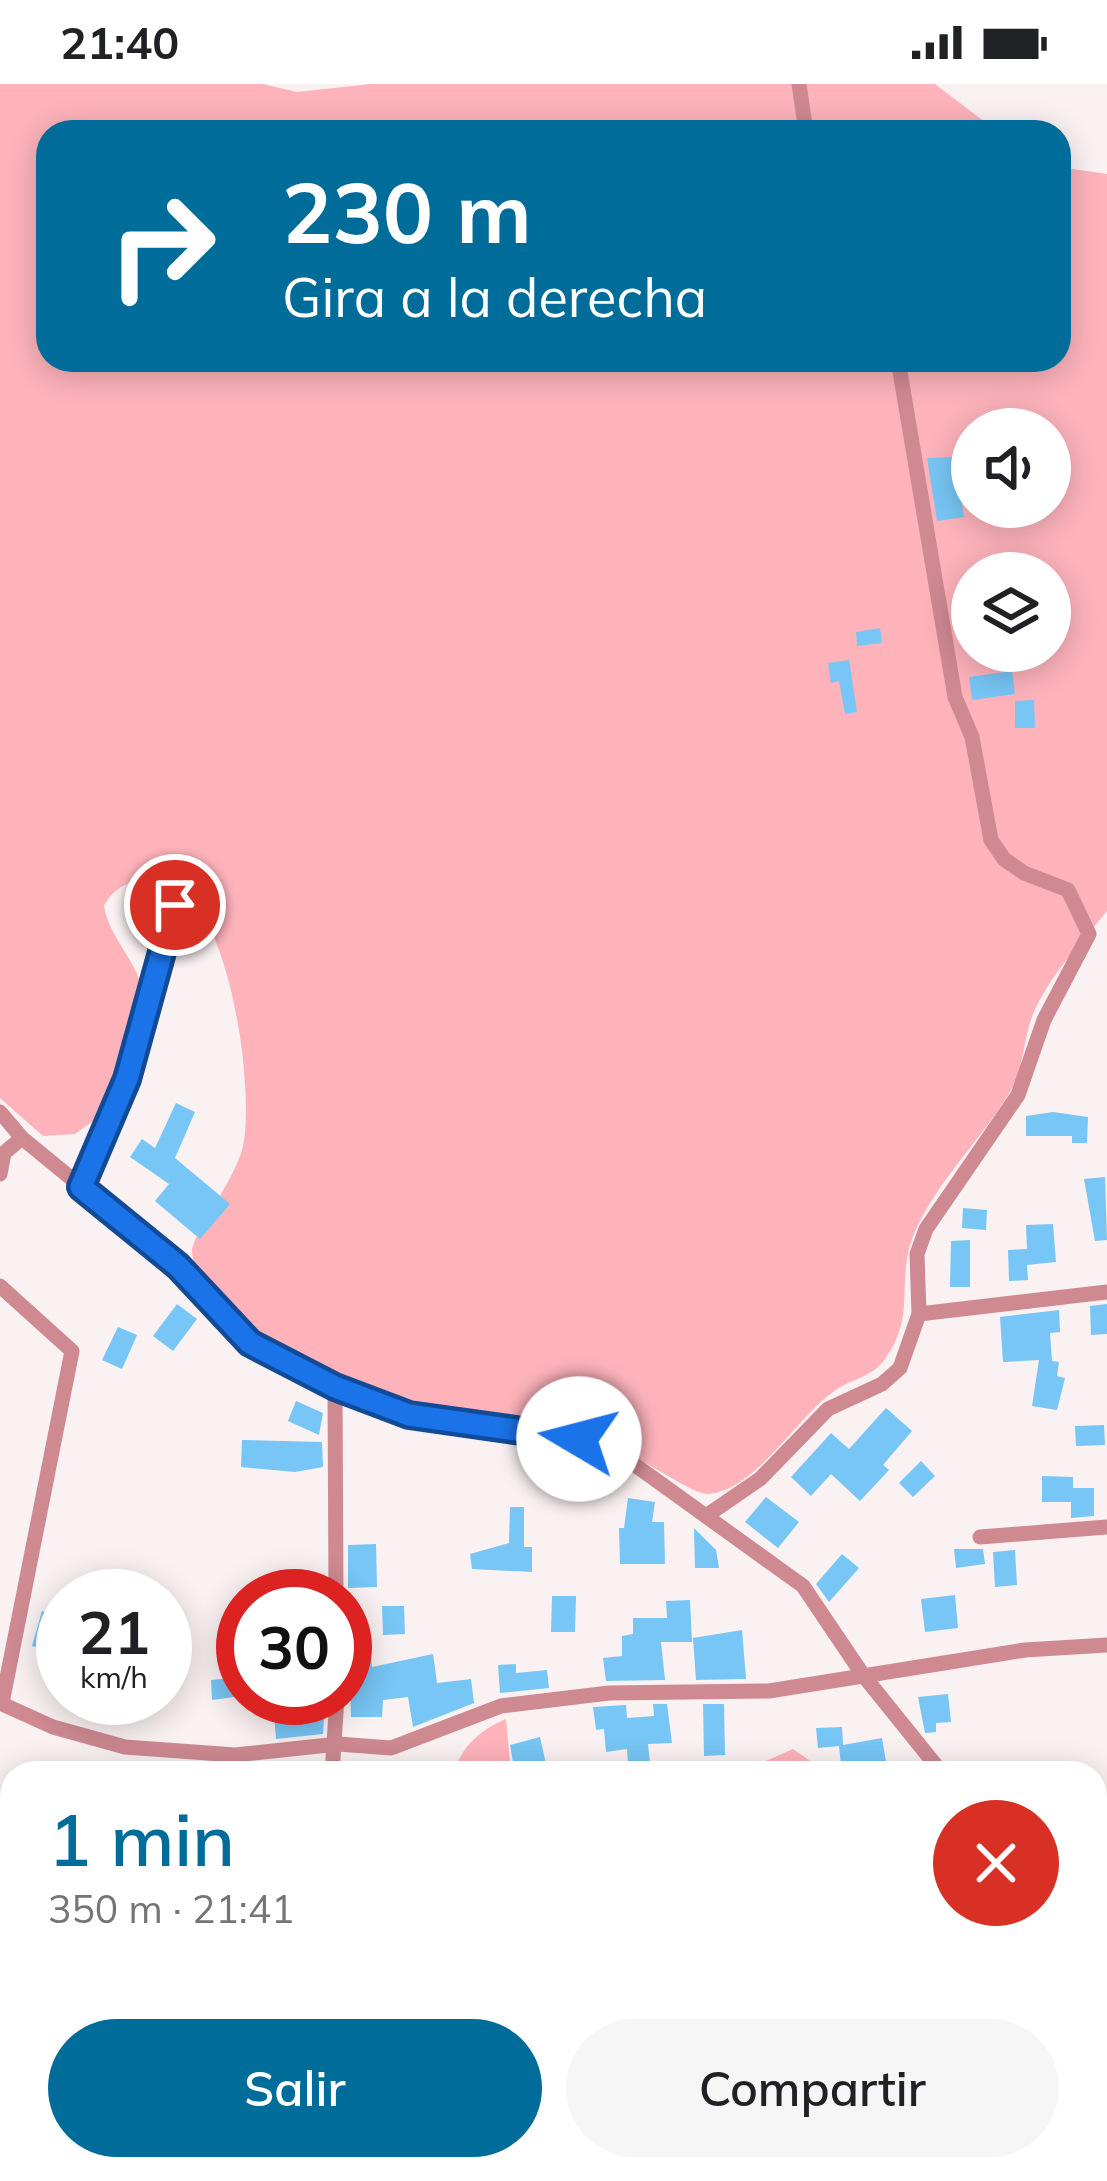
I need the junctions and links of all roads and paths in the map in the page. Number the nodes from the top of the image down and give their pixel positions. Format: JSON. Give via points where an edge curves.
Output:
{"nodes":[{"id":1,"x":799,"y":84,"type":"edge"},
{"id":2,"x":804,"y":120,"type":"edge"},
{"id":3,"x":900,"y":372,"type":"edge"},
{"id":4,"x":175,"y":905,"type":"dead end"},
{"id":5,"x":0,"y":1112,"type":"edge"},
{"id":6,"x":22,"y":1138,"type":"junction"},
{"id":7,"x":0,"y":1174,"type":"edge"},
{"id":8,"x":81,"y":1187,"type":"junction"},
{"id":9,"x":0,"y":1286,"type":"edge"},
{"id":10,"x":1107,"y":1292,"type":"edge"},
{"id":11,"x":919,"y":1314,"type":"junction"},
{"id":12,"x":335,"y":1387,"type":"junction"},
{"id":13,"x":706,"y":1516,"type":"junction"},
{"id":14,"x":1107,"y":1527,"type":"edge"},
{"id":15,"x":980,"y":1537,"type":"dead end"},
{"id":16,"x":336,"y":1569,"type":"edge"},
{"id":17,"x":1107,"y":1645,"type":"edge"},
{"id":18,"x":863,"y":1675,"type":"junction"},
{"id":19,"x":1,"y":1703,"type":"edge"},
{"id":20,"x":338,"y":1725,"type":"edge"},
{"id":21,"x":338,"y":1744,"type":"junction"},
{"id":22,"x":334,"y":1761,"type":"edge"},
{"id":23,"x":932,"y":1761,"type":"edge"}],
"edges":[{"from":1,"to":2,"type":"street"},
{"from":3,"to":11,"type":"street","via":[[955,697],[972,736],[992,840],[1024,873],[1068,890],[1089,934],[1044,1020],[1018,1095],[926,1229],[917,1254]]},
{"from":4,"to":8,"type":"street","via":[[127,1079]]},
{"from":5,"to":6,"type":"street"},
{"from":6,"to":7,"type":"street","via":[[4,1153]]},
{"from":6,"to":8,"type":"street"},
{"from":8,"to":12,"type":"street","via":[[178,1266],[250,1343]]},
{"from":9,"to":19,"type":"street","via":[[72,1351]]},
{"from":10,"to":11,"type":"street"},
{"from":11,"to":13,"type":"street","via":[[900,1368],[828,1409],[760,1479]]},
{"from":12,"to":13,"type":"street","via":[[409,1415],[579,1439],[616,1452]]},
{"from":12,"to":16,"type":"street"},
{"from":13,"to":18,"type":"street","via":[[803,1586]]},
{"from":14,"to":15,"type":"street"},
{"from":17,"to":18,"type":"street"},
{"from":18,"to":21,"type":"street","via":[[769,1690],[501,1706],[420,1742]]},
{"from":18,"to":23,"type":"street"},
{"from":19,"to":21,"type":"street","via":[[125,1747],[235,1755]]},
{"from":20,"to":21,"type":"street"},
{"from":21,"to":22,"type":"street"}]}
